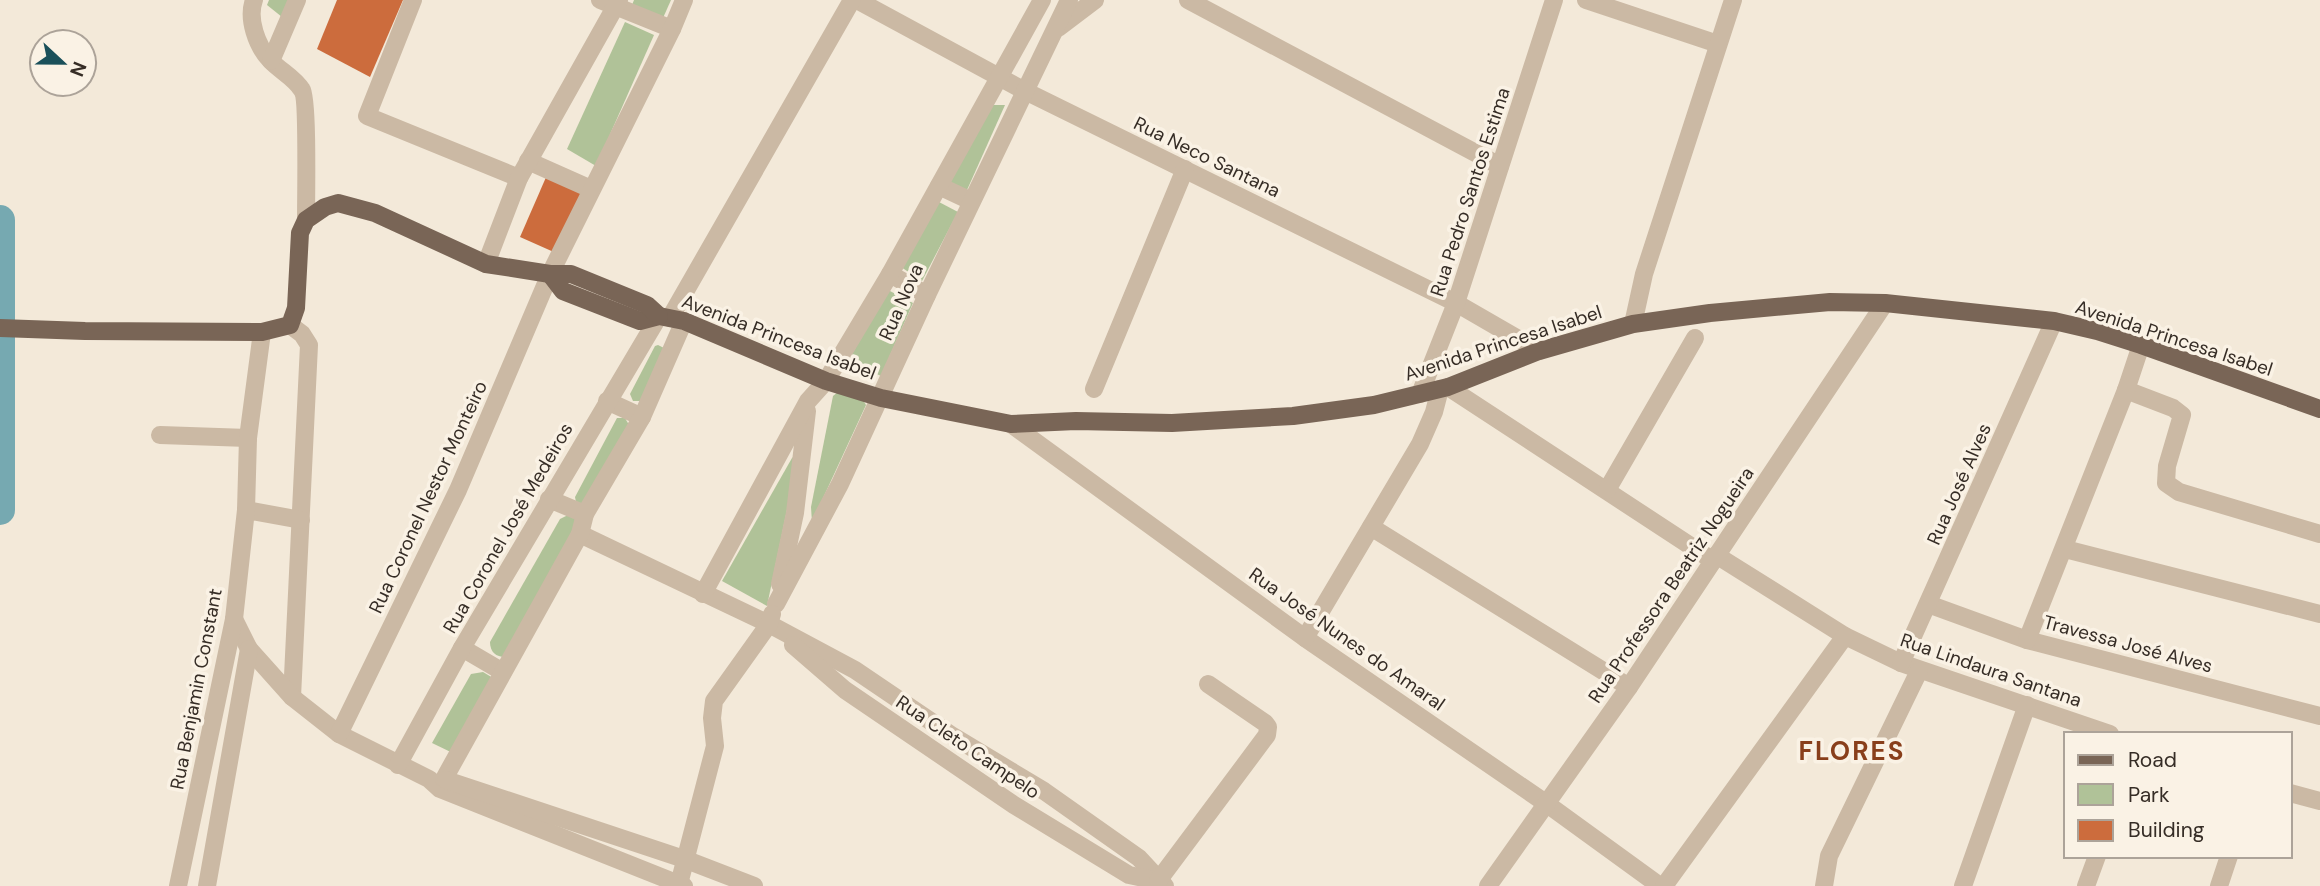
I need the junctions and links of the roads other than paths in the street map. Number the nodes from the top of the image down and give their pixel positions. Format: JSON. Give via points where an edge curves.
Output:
{"nodes":[{"id":1,"x":254,"y":0,"type":"edge"},
{"id":2,"x":297,"y":0,"type":"edge"},
{"id":3,"x":413,"y":0,"type":"edge"},
{"id":4,"x":684,"y":0,"type":"edge"},
{"id":5,"x":854,"y":0,"type":"edge"},
{"id":6,"x":1042,"y":0,"type":"edge"},
{"id":7,"x":1069,"y":0,"type":"edge"},
{"id":8,"x":1095,"y":0,"type":"edge"},
{"id":9,"x":1188,"y":0,"type":"edge"},
{"id":10,"x":1553,"y":0,"type":"edge"},
{"id":11,"x":1586,"y":0,"type":"edge"},
{"id":12,"x":1733,"y":0,"type":"edge"},
{"id":13,"x":612,"y":2,"type":"edge"},
{"id":14,"x":672,"y":29,"type":"junction"},
{"id":15,"x":1054,"y":32,"type":"junction"},
{"id":16,"x":1718,"y":44,"type":"junction"},
{"id":17,"x":271,"y":61,"type":"junction"},
{"id":18,"x":1001,"y":78,"type":"junction"},
{"id":19,"x":1023,"y":90,"type":"junction"},
{"id":20,"x":528,"y":161,"type":"junction"},
{"id":21,"x":1500,"y":166,"type":"junction"},
{"id":22,"x":1185,"y":169,"type":"junction"},
{"id":23,"x":519,"y":178,"type":"junction"},
{"id":24,"x":939,"y":186,"type":"junction"},
{"id":25,"x":591,"y":189,"type":"junction"},
{"id":26,"x":971,"y":201,"type":"junction"},
{"id":27,"x":306,"y":220,"type":"junction"},
{"id":28,"x":486,"y":264,"type":"junction"},
{"id":29,"x":550,"y":274,"type":"junction"},
{"id":30,"x":890,"y":274,"type":"junction"},
{"id":31,"x":927,"y":295,"type":"junction"},
{"id":32,"x":1457,"y":303,"type":"junction"},
{"id":33,"x":1885,"y":303,"type":"junction"},
{"id":34,"x":671,"y":318,"type":"junction"},
{"id":35,"x":2054,"y":321,"type":"junction"},
{"id":36,"x":1633,"y":324,"type":"junction"},
{"id":37,"x":290,"y":325,"type":"junction"},
{"id":38,"x":0,"y":328,"type":"edge"},
{"id":39,"x":261,"y":332,"type":"junction"},
{"id":40,"x":1695,"y":338,"type":"dead end"},
{"id":41,"x":2141,"y":345,"type":"junction"},
{"id":42,"x":1539,"y":351,"type":"junction"},
{"id":43,"x":826,"y":382,"type":"junction"},
{"id":44,"x":1444,"y":388,"type":"junction"},
{"id":45,"x":1094,"y":389,"type":"dead end"},
{"id":46,"x":2126,"y":390,"type":"junction"},
{"id":47,"x":1420,"y":394,"type":"junction"},
{"id":48,"x":881,"y":398,"type":"junction"},
{"id":49,"x":607,"y":401,"type":"junction"},
{"id":50,"x":808,"y":401,"type":"junction"},
{"id":51,"x":2320,"y":409,"type":"edge"},
{"id":52,"x":642,"y":417,"type":"junction"},
{"id":53,"x":1011,"y":424,"type":"junction"},
{"id":54,"x":160,"y":435,"type":"dead end"},
{"id":55,"x":248,"y":438,"type":"junction"},
{"id":56,"x":1607,"y":490,"type":"junction"},
{"id":57,"x":549,"y":499,"type":"junction"},
{"id":58,"x":246,"y":510,"type":"junction"},
{"id":59,"x":585,"y":514,"type":"junction"},
{"id":60,"x":301,"y":520,"type":"junction"},
{"id":61,"x":1371,"y":527,"type":"junction"},
{"id":62,"x":580,"y":534,"type":"junction"},
{"id":63,"x":2320,"y":534,"type":"edge"},
{"id":64,"x":2065,"y":549,"type":"junction"},
{"id":65,"x":1714,"y":557,"type":"junction"},
{"id":66,"x":703,"y":594,"type":"junction"},
{"id":67,"x":776,"y":604,"type":"junction"},
{"id":68,"x":1928,"y":604,"type":"junction"},
{"id":69,"x":2320,"y":614,"type":"edge"},
{"id":70,"x":234,"y":619,"type":"junction"},
{"id":71,"x":769,"y":624,"type":"junction"},
{"id":72,"x":1845,"y":636,"type":"junction"},
{"id":73,"x":1305,"y":638,"type":"junction"},
{"id":74,"x":2027,"y":640,"type":"junction"},
{"id":75,"x":462,"y":648,"type":"junction"},
{"id":76,"x":249,"y":649,"type":"junction"},
{"id":77,"x":1900,"y":663,"type":"junction"},
{"id":78,"x":1919,"y":671,"type":"junction"},
{"id":79,"x":503,"y":672,"type":"junction"},
{"id":80,"x":1208,"y":684,"type":"dead end"},
{"id":81,"x":1629,"y":687,"type":"junction"},
{"id":82,"x":292,"y":697,"type":"junction"},
{"id":83,"x":2027,"y":705,"type":"junction"},
{"id":84,"x":2320,"y":716,"type":"edge"},
{"id":85,"x":2104,"y":732,"type":"edge"},
{"id":86,"x":339,"y":734,"type":"junction"},
{"id":87,"x":398,"y":765,"type":"junction"},
{"id":88,"x":436,"y":779,"type":"junction"},
{"id":89,"x":2292,"y":794,"type":"edge"},
{"id":90,"x":2320,"y":801,"type":"edge"},
{"id":91,"x":1548,"y":804,"type":"junction"},
{"id":92,"x":2096,"y":858,"type":"edge"},
{"id":93,"x":2228,"y":858,"type":"edge"},
{"id":94,"x":684,"y":859,"type":"junction"},
{"id":95,"x":180,"y":878,"type":"edge"},
{"id":96,"x":208,"y":881,"type":"edge"},
{"id":97,"x":1127,"y":881,"type":"edge"},
{"id":98,"x":1161,"y":883,"type":"edge"},
{"id":99,"x":681,"y":885,"type":"edge"},
{"id":100,"x":754,"y":886,"type":"edge"},
{"id":101,"x":1488,"y":886,"type":"edge"},
{"id":102,"x":1662,"y":886,"type":"edge"},
{"id":103,"x":1824,"y":886,"type":"edge"},
{"id":104,"x":1963,"y":886,"type":"edge"},
{"id":105,"x":2086,"y":886,"type":"edge"},
{"id":106,"x":2219,"y":886,"type":"edge"}],
"edges":[{"from":1,"to":17,"type":"street","via":[[250,10],[258,42]]},
{"from":2,"to":17,"type":"street"},
{"from":3,"to":23,"type":"street","via":[[368,113],[370,118]]},
{"from":4,"to":14,"type":"street","name":"Rua Coronel Nestor Monteiro"},
{"from":5,"to":18,"type":"street","name":"Rua Neco Santana"},
{"from":5,"to":34,"type":"street"},
{"from":6,"to":18,"type":"street","name":"Rua Nova"},
{"from":7,"to":15,"type":"street","name":"Rua Nova"},
{"from":8,"to":15,"type":"street"},
{"from":9,"to":21,"type":"street"},
{"from":10,"to":21,"type":"street","name":"Rua Pedro Santos Estima"},
{"from":11,"to":16,"type":"street"},
{"from":12,"to":16,"type":"street"},
{"from":13,"to":14,"type":"street"},
{"from":13,"to":20,"type":"street"},
{"from":14,"to":25,"type":"street","name":"Rua Coronel Nestor Monteiro"},
{"from":15,"to":19,"type":"street","name":"Rua Nova"},
{"from":16,"to":36,"type":"street","via":[[1644,274]]},
{"from":17,"to":27,"type":"street","via":[[304,92]]},
{"from":18,"to":19,"type":"street","name":"Rua Neco Santana"},
{"from":18,"to":24,"type":"street","name":"Rua Nova"},
{"from":19,"to":22,"type":"street","name":"Rua Neco Santana"},
{"from":19,"to":26,"type":"street","name":"Rua Nova"},
{"from":20,"to":23,"type":"street"},
{"from":20,"to":25,"type":"street"},
{"from":21,"to":32,"type":"street","name":"Rua Pedro Santos Estima"},
{"from":22,"to":32,"type":"street","name":"Rua Neco Santana"},
{"from":22,"to":45,"type":"street"},
{"from":23,"to":28,"type":"street"},
{"from":24,"to":26,"type":"street"},
{"from":24,"to":30,"type":"street","name":"Rua Nova"},
{"from":25,"to":29,"type":"street","name":"Rua Coronel Nestor Monteiro"},
{"from":26,"to":31,"type":"street","name":"Rua Nova"},
{"from":27,"to":28,"type":"main road","name":"Avenida Princesa Isabel","via":[[338,203],[375,213]]},
{"from":27,"to":37,"type":"main road","via":[[300,233],[296,308]]},
{"from":28,"to":29,"type":"main road","name":"Avenida Princesa Isabel"},
{"from":29,"to":34,"type":"main road","name":"Avenida Princesa Isabel","via":[[571,274]]},
{"from":29,"to":86,"type":"street","name":"Rua Coronel Nestor Monteiro","via":[[458,490]]},
{"from":30,"to":31,"type":"street"},
{"from":30,"to":43,"type":"street","name":"Rua Nova"},
{"from":31,"to":48,"type":"street","name":"Rua Nova"},
{"from":32,"to":42,"type":"street","name":"Rua Neco Santana"},
{"from":32,"to":47,"type":"street","name":"Rua Pedro Santos Estima"},
{"from":33,"to":35,"type":"main road","name":"Avenida Princesa Isabel"},
{"from":33,"to":36,"type":"main road","name":"Avenida Princesa Isabel","via":[[1830,302]]},
{"from":33,"to":65,"type":"street","name":"Rua Professora Beatriz Nogueira"},
{"from":34,"to":43,"type":"main road","name":"Avenida Princesa Isabel"},
{"from":34,"to":49,"type":"street","name":"Rua Coronel José Medeiros"},
{"from":34,"to":52,"type":"street"},
{"from":35,"to":41,"type":"main road","name":"Avenida Princesa Isabel"},
{"from":35,"to":68,"type":"street","name":"Rua José Alves"},
{"from":36,"to":42,"type":"main road","name":"Avenida Princesa Isabel"},
{"from":37,"to":39,"type":"main road"},
{"from":37,"to":60,"type":"street","via":[[309,345]]},
{"from":38,"to":39,"type":"main road"},
{"from":39,"to":55,"type":"street","name":"Rua Benjamin Constant"},
{"from":40,"to":56,"type":"street"},
{"from":41,"to":46,"type":"street"},
{"from":41,"to":51,"type":"main road","name":"Avenida Princesa Isabel"},
{"from":42,"to":44,"type":"main road","name":"Avenida Princesa Isabel"},
{"from":43,"to":48,"type":"main road","name":"Avenida Princesa Isabel"},
{"from":43,"to":50,"type":"street","name":"Rua Nova"},
{"from":44,"to":47,"type":"main road","name":"Avenida Princesa Isabel"},
{"from":44,"to":56,"type":"street","name":"Rua Lindaura Santana"},
{"from":44,"to":61,"type":"street","via":[[1420,444]]},
{"from":46,"to":63,"type":"street","via":[[2182,415],[2166,483],[2179,492]]},
{"from":46,"to":64,"type":"street"},
{"from":47,"to":53,"type":"main road","name":"Avenida Princesa Isabel","via":[[1293,416],[1172,423]]},
{"from":48,"to":53,"type":"main road","name":"Avenida Princesa Isabel"},
{"from":48,"to":67,"type":"street","name":"Rua Nova"},
{"from":49,"to":52,"type":"street"},
{"from":49,"to":57,"type":"street","name":"Rua Coronel José Medeiros"},
{"from":50,"to":66,"type":"street","name":"Rua Nova"},
{"from":50,"to":67,"type":"street","name":"Rua Nova","via":[[795,513]]},
{"from":52,"to":59,"type":"street"},
{"from":53,"to":73,"type":"street","name":"Rua José Nunes do Amaral"},
{"from":54,"to":55,"type":"street"},
{"from":55,"to":58,"type":"street","name":"Rua Benjamin Constant"},
{"from":56,"to":65,"type":"street","name":"Rua Lindaura Santana"},
{"from":57,"to":59,"type":"street"},
{"from":57,"to":75,"type":"street","name":"Rua Coronel José Medeiros"},
{"from":58,"to":60,"type":"street"},
{"from":58,"to":70,"type":"street","name":"Rua Benjamin Constant"},
{"from":59,"to":62,"type":"street"},
{"from":60,"to":82,"type":"street"},
{"from":61,"to":73,"type":"street"},
{"from":61,"to":81,"type":"street"},
{"from":62,"to":66,"type":"street","name":"Rua Cleto Campelo"},
{"from":62,"to":79,"type":"street"},
{"from":64,"to":69,"type":"street"},
{"from":64,"to":74,"type":"street"},
{"from":65,"to":72,"type":"street","name":"Rua Lindaura Santana"},
{"from":65,"to":81,"type":"street","name":"Rua Professora Beatriz Nogueira"},
{"from":66,"to":71,"type":"street","name":"Rua Cleto Campelo"},
{"from":67,"to":71,"type":"street","name":"Rua Nova"},
{"from":68,"to":74,"type":"street","name":"Travessa José Alves"},
{"from":68,"to":77,"type":"street","name":"Rua José Alves"},
{"from":70,"to":76,"type":"street"},
{"from":70,"to":95,"type":"street","name":"Rua Benjamin Constant"},
{"from":71,"to":94,"type":"street","name":"Rua Nova","via":[[714,701],[715,746]]},
{"from":71,"to":97,"type":"street","name":"Rua Cleto Campelo","via":[[845,690]]},
{"from":71,"to":98,"type":"street","name":"Rua Cleto Campelo","via":[[855,670],[1044,792],[1139,858]]},
{"from":72,"to":77,"type":"street","name":"Rua Lindaura Santana"},
{"from":72,"to":102,"type":"street"},
{"from":73,"to":91,"type":"street","name":"Rua José Nunes do Amaral"},
{"from":74,"to":84,"type":"street","name":"Travessa José Alves"},
{"from":75,"to":79,"type":"street"},
{"from":75,"to":87,"type":"street","name":"Rua Coronel José Medeiros"},
{"from":76,"to":82,"type":"street"},
{"from":76,"to":96,"type":"street"},
{"from":77,"to":78,"type":"street","name":"Rua Lindaura Santana"},
{"from":78,"to":83,"type":"street","name":"Rua Lindaura Santana"},
{"from":78,"to":103,"type":"street","via":[[1829,856]]},
{"from":79,"to":88,"type":"street"},
{"from":80,"to":98,"type":"street","via":[[1268,727]]},
{"from":81,"to":91,"type":"street","name":"Rua Professora Beatriz Nogueira"},
{"from":82,"to":86,"type":"street"},
{"from":83,"to":85,"type":"street","name":"Rua Lindaura Santana"},
{"from":83,"to":104,"type":"street"},
{"from":86,"to":87,"type":"street"},
{"from":87,"to":88,"type":"street"},
{"from":88,"to":94,"type":"street"},
{"from":88,"to":99,"type":"street","via":[[439,789]]},
{"from":89,"to":90,"type":"street"},
{"from":91,"to":101,"type":"street","name":"Rua Professora Beatriz Nogueira"},
{"from":91,"to":102,"type":"street","name":"Rua José Nunes do Amaral"},
{"from":92,"to":105,"type":"street"},
{"from":93,"to":106,"type":"street"},
{"from":94,"to":99,"type":"street","name":"Rua Nova"},
{"from":94,"to":100,"type":"street"},
{"from":95,"to":96,"type":"street"},
{"from":97,"to":98,"type":"street","name":"Rua Cleto Campelo"}]}
